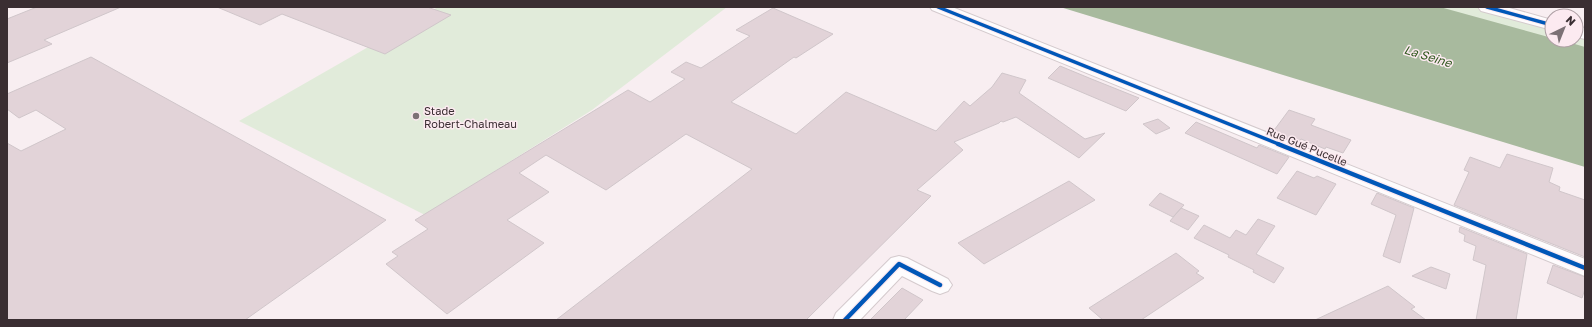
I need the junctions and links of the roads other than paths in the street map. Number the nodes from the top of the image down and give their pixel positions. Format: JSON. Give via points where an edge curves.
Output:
{"nodes":[{"id":1,"x":938,"y":7,"type":"edge"},
{"id":2,"x":1487,"y":7,"type":"edge"},
{"id":3,"x":1544,"y":23,"type":"edge"},
{"id":4,"x":1585,"y":268,"type":"edge"},
{"id":5,"x":940,"y":285,"type":"dead end"},
{"id":6,"x":845,"y":320,"type":"edge"}],
"edges":[{"from":1,"to":4,"type":"street","name":"Rue Gué Pucelle"},
{"from":2,"to":3,"type":"main road"},
{"from":5,"to":6,"type":"street","via":[[899,264]]}]}
